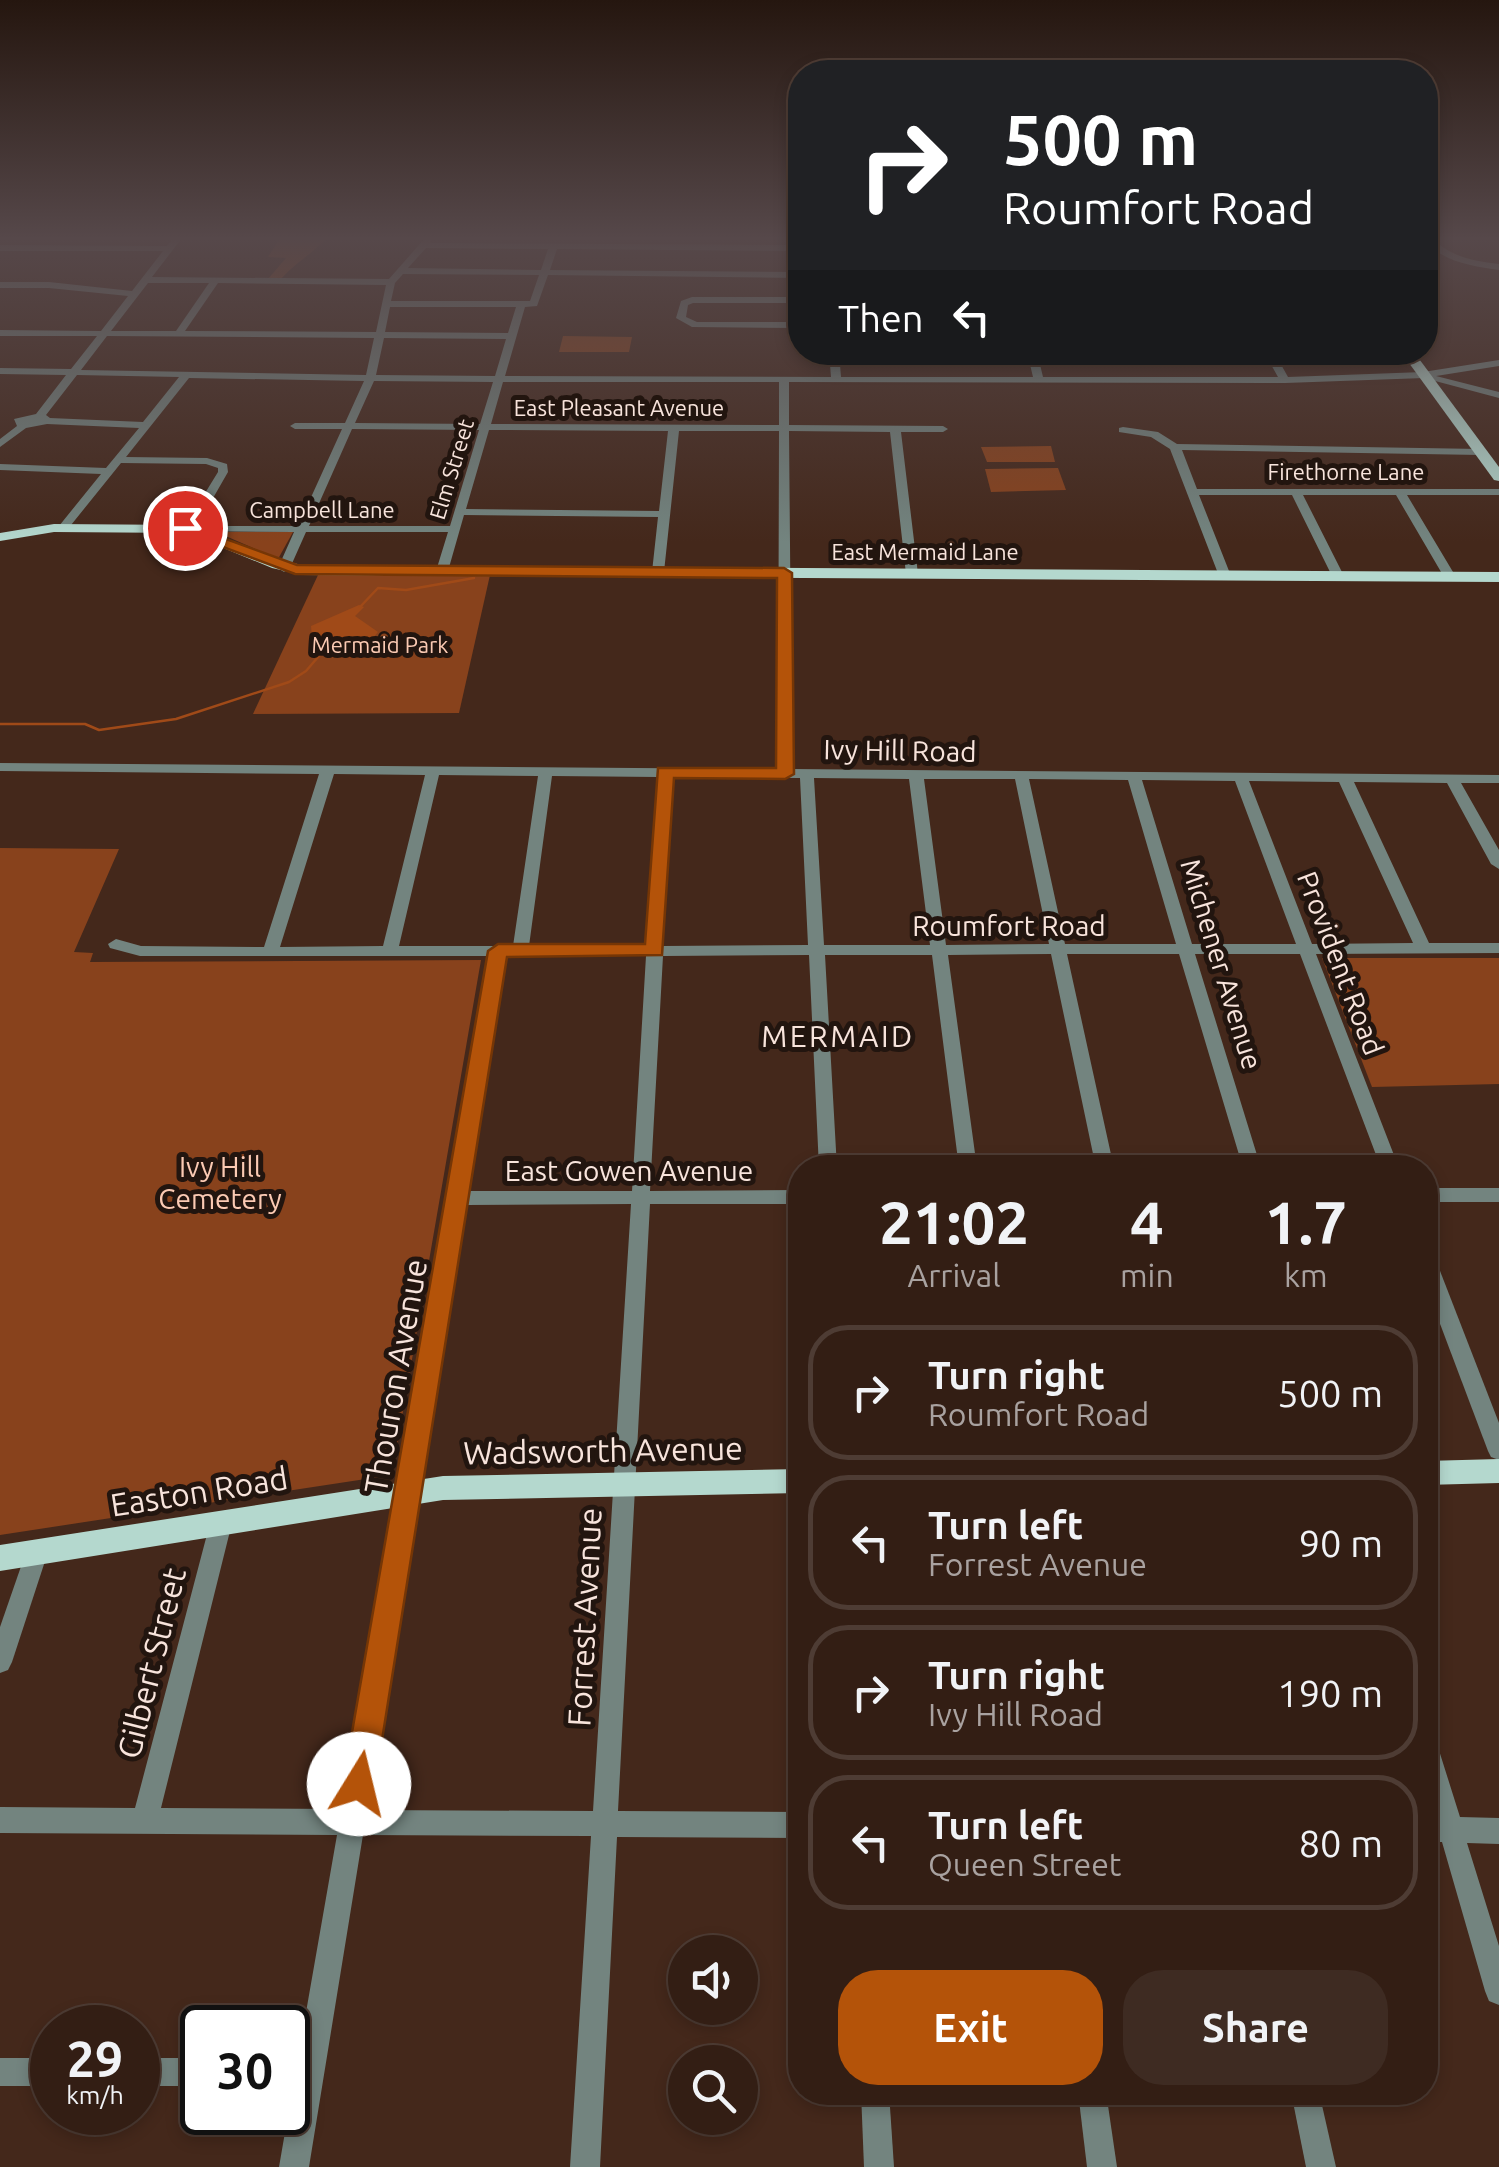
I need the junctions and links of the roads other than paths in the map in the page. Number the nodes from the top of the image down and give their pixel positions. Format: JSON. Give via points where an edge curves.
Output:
{"nodes":[{"id":1,"x":101,"y":339,"type":"edge"},
{"id":2,"x":377,"y":339,"type":"edge"},
{"id":3,"x":511,"y":339,"type":"edge"},
{"id":4,"x":1499,"y":363,"type":"edge"},
{"id":5,"x":835,"y":365,"type":"edge"},
{"id":6,"x":1035,"y":365,"type":"edge"},
{"id":7,"x":1276,"y":365,"type":"edge"},
{"id":8,"x":1416,"y":365,"type":"edge"},
{"id":9,"x":0,"y":371,"type":"edge"},
{"id":10,"x":75,"y":372,"type":"junction"},
{"id":11,"x":1423,"y":375,"type":"junction"},
{"id":12,"x":186,"y":377,"type":"junction"},
{"id":13,"x":371,"y":377,"type":"junction"},
{"id":14,"x":500,"y":379,"type":"junction"},
{"id":15,"x":784,"y":380,"type":"junction"},
{"id":16,"x":836,"y":380,"type":"junction"},
{"id":17,"x":1285,"y":380,"type":"junction"},
{"id":18,"x":1039,"y":381,"type":"junction"},
{"id":19,"x":1499,"y":394,"type":"edge"},
{"id":20,"x":2,"y":418,"type":"edge"},
{"id":21,"x":44,"y":418,"type":"junction"},
{"id":22,"x":21,"y":424,"type":"junction"},
{"id":23,"x":148,"y":424,"type":"junction"},
{"id":24,"x":295,"y":426,"type":"dead end"},
{"id":25,"x":350,"y":426,"type":"junction"},
{"id":26,"x":486,"y":426,"type":"junction"},
{"id":27,"x":674,"y":428,"type":"junction"},
{"id":28,"x":783,"y":428,"type":"junction"},
{"id":29,"x":895,"y":429,"type":"junction"},
{"id":30,"x":943,"y":429,"type":"dead end"},
{"id":31,"x":1123,"y":430,"type":"dead end"},
{"id":32,"x":0,"y":444,"type":"edge"},
{"id":33,"x":1174,"y":447,"type":"junction"},
{"id":34,"x":1481,"y":452,"type":"junction"},
{"id":35,"x":120,"y":460,"type":"junction"},
{"id":36,"x":0,"y":467,"type":"edge"},
{"id":37,"x":111,"y":471,"type":"junction"},
{"id":38,"x":1499,"y":476,"type":"edge"},
{"id":39,"x":1295,"y":491,"type":"junction"},
{"id":40,"x":1399,"y":491,"type":"junction"},
{"id":41,"x":1192,"y":492,"type":"junction"},
{"id":42,"x":1499,"y":492,"type":"edge"},
{"id":43,"x":458,"y":512,"type":"junction"},
{"id":44,"x":665,"y":514,"type":"junction"},
{"id":45,"x":63,"y":528,"type":"junction"},
{"id":46,"x":189,"y":529,"type":"junction"},
{"id":47,"x":300,"y":529,"type":"junction"},
{"id":48,"x":454,"y":529,"type":"junction"},
{"id":49,"x":0,"y":536,"type":"edge"},
{"id":50,"x":284,"y":568,"type":"junction"},
{"id":51,"x":442,"y":571,"type":"junction"},
{"id":52,"x":658,"y":572,"type":"junction"},
{"id":53,"x":784,"y":573,"type":"junction"},
{"id":54,"x":912,"y":574,"type":"junction"},
{"id":55,"x":1226,"y":576,"type":"junction"},
{"id":56,"x":1338,"y":576,"type":"junction"},
{"id":57,"x":1450,"y":577,"type":"junction"},
{"id":58,"x":1499,"y":577,"type":"edge"},
{"id":59,"x":0,"y":766,"type":"edge"},
{"id":60,"x":328,"y":769,"type":"junction"},
{"id":61,"x":434,"y":770,"type":"junction"},
{"id":62,"x":546,"y":771,"type":"junction"},
{"id":63,"x":665,"y":772,"type":"junction"},
{"id":64,"x":785,"y":774,"type":"junction"},
{"id":65,"x":808,"y":774,"type":"junction"},
{"id":66,"x":916,"y":775,"type":"junction"},
{"id":67,"x":1021,"y":776,"type":"junction"},
{"id":68,"x":1134,"y":777,"type":"junction"},
{"id":69,"x":1242,"y":778,"type":"junction"},
{"id":70,"x":1345,"y":779,"type":"junction"},
{"id":71,"x":1452,"y":779,"type":"junction"},
{"id":72,"x":1499,"y":779,"type":"edge"},
{"id":73,"x":1482,"y":833,"type":"junction"},
{"id":74,"x":1499,"y":833,"type":"edge"},
{"id":75,"x":1499,"y":864,"type":"edge"},
{"id":76,"x":116,"y":944,"type":"dead end"},
{"id":77,"x":1423,"y":948,"type":"junction"},
{"id":78,"x":1499,"y":948,"type":"edge"},
{"id":79,"x":938,"y":949,"type":"junction"},
{"id":80,"x":1059,"y":949,"type":"junction"},
{"id":81,"x":1186,"y":949,"type":"junction"},
{"id":82,"x":1306,"y":949,"type":"junction"},
{"id":83,"x":655,"y":950,"type":"junction"},
{"id":84,"x":816,"y":950,"type":"junction"},
{"id":85,"x":390,"y":951,"type":"junction"},
{"id":86,"x":498,"y":951,"type":"junction"},
{"id":87,"x":520,"y":951,"type":"junction"},
{"id":88,"x":270,"y":952,"type":"junction"},
{"id":89,"x":827,"y":1155,"type":"edge"},
{"id":90,"x":966,"y":1155,"type":"edge"},
{"id":91,"x":1102,"y":1155,"type":"edge"},
{"id":92,"x":1248,"y":1155,"type":"edge"},
{"id":93,"x":1385,"y":1155,"type":"edge"},
{"id":94,"x":1438,"y":1195,"type":"edge"},
{"id":95,"x":1499,"y":1195,"type":"edge"},
{"id":96,"x":788,"y":1197,"type":"edge"},
{"id":97,"x":458,"y":1198,"type":"junction"},
{"id":98,"x":640,"y":1198,"type":"junction"},
{"id":99,"x":1438,"y":1292,"type":"edge"},
{"id":100,"x":1499,"y":1451,"type":"edge"},
{"id":101,"x":1499,"y":1471,"type":"edge"},
{"id":102,"x":1438,"y":1472,"type":"edge"},
{"id":103,"x":788,"y":1482,"type":"edge"},
{"id":104,"x":624,"y":1483,"type":"junction"},
{"id":105,"x":408,"y":1493,"type":"junction"},
{"id":106,"x":221,"y":1522,"type":"junction"},
{"id":107,"x":37,"y":1552,"type":"junction"},
{"id":108,"x":0,"y":1558,"type":"edge"},
{"id":109,"x":0,"y":1662,"type":"edge"},
{"id":110,"x":0,"y":1820,"type":"edge"},
{"id":111,"x":146,"y":1820,"type":"junction"},
{"id":112,"x":353,"y":1821,"type":"junction"},
{"id":113,"x":604,"y":1824,"type":"junction"},
{"id":114,"x":788,"y":1825,"type":"edge"},
{"id":115,"x":1438,"y":1830,"type":"edge"},
{"id":116,"x":1499,"y":1830,"type":"edge"},
{"id":117,"x":1499,"y":1992,"type":"edge"},
{"id":118,"x":310,"y":2025,"type":"edge"},
{"id":119,"x":0,"y":2072,"type":"edge"},
{"id":120,"x":30,"y":2072,"type":"edge"},
{"id":121,"x":877,"y":2105,"type":"edge"},
{"id":122,"x":1094,"y":2105,"type":"edge"},
{"id":123,"x":1308,"y":2105,"type":"edge"},
{"id":124,"x":296,"y":2135,"type":"edge"},
{"id":125,"x":294,"y":2167,"type":"edge"},
{"id":126,"x":585,"y":2167,"type":"edge"},
{"id":127,"x":880,"y":2167,"type":"edge"},
{"id":128,"x":1102,"y":2167,"type":"edge"},
{"id":129,"x":1321,"y":2167,"type":"edge"}],
"edges":[{"from":1,"to":10,"type":"street"},
{"from":2,"to":13,"type":"street"},
{"from":3,"to":14,"type":"street","name":"Elm Street"},
{"from":4,"to":11,"type":"street"},
{"from":5,"to":16,"type":"street"},
{"from":6,"to":18,"type":"street"},
{"from":7,"to":17,"type":"street"},
{"from":8,"to":11,"type":"main road"},
{"from":9,"to":10,"type":"street"},
{"from":10,"to":12,"type":"street"},
{"from":10,"to":21,"type":"street"},
{"from":11,"to":17,"type":"street"},
{"from":11,"to":19,"type":"street"},
{"from":11,"to":34,"type":"main road"},
{"from":12,"to":13,"type":"street"},
{"from":12,"to":23,"type":"street"},
{"from":13,"to":14,"type":"street"},
{"from":13,"to":25,"type":"street"},
{"from":14,"to":15,"type":"street"},
{"from":14,"to":26,"type":"street","name":"Elm Street"},
{"from":15,"to":16,"type":"street"},
{"from":15,"to":28,"type":"street"},
{"from":16,"to":18,"type":"street"},
{"from":17,"to":18,"type":"street"},
{"from":20,"to":22,"type":"street"},
{"from":21,"to":22,"type":"street"},
{"from":21,"to":23,"type":"street"},
{"from":22,"to":32,"type":"street"},
{"from":23,"to":35,"type":"street"},
{"from":24,"to":25,"type":"street","name":"East Pleasant Avenue"},
{"from":25,"to":26,"type":"street","name":"East Pleasant Avenue"},
{"from":25,"to":47,"type":"street"},
{"from":26,"to":27,"type":"street","name":"East Pleasant Avenue"},
{"from":26,"to":43,"type":"street","name":"Elm Street"},
{"from":27,"to":28,"type":"street","name":"East Pleasant Avenue"},
{"from":27,"to":44,"type":"street"},
{"from":28,"to":29,"type":"street","name":"East Pleasant Avenue"},
{"from":28,"to":53,"type":"street"},
{"from":29,"to":30,"type":"street","name":"East Pleasant Avenue"},
{"from":29,"to":54,"type":"street"},
{"from":31,"to":33,"type":"street","via":[[1154,434]]},
{"from":33,"to":34,"type":"street"},
{"from":33,"to":41,"type":"street"},
{"from":34,"to":38,"type":"main road"},
{"from":35,"to":37,"type":"street"},
{"from":35,"to":46,"type":"street","via":[[206,460],[223,466]]},
{"from":36,"to":37,"type":"street"},
{"from":37,"to":45,"type":"street"},
{"from":39,"to":40,"type":"street","name":"Firethorne Lane"},
{"from":39,"to":41,"type":"street","name":"Firethorne Lane"},
{"from":39,"to":56,"type":"street"},
{"from":40,"to":42,"type":"street","name":"Firethorne Lane"},
{"from":40,"to":57,"type":"street"},
{"from":41,"to":55,"type":"street"},
{"from":43,"to":44,"type":"street"},
{"from":43,"to":48,"type":"street","name":"Elm Street"},
{"from":44,"to":52,"type":"street"},
{"from":45,"to":46,"type":"main road","name":"East Mermaid Lane"},
{"from":45,"to":49,"type":"main road","name":"East Mermaid Lane"},
{"from":46,"to":47,"type":"street","name":"Campbell Lane"},
{"from":46,"to":50,"type":"main road","name":"East Mermaid Lane"},
{"from":47,"to":48,"type":"street","name":"Campbell Lane"},
{"from":47,"to":50,"type":"street"},
{"from":48,"to":51,"type":"street","name":"Elm Street"},
{"from":50,"to":51,"type":"main road","name":"East Mermaid Lane"},
{"from":51,"to":52,"type":"main road","name":"East Mermaid Lane"},
{"from":52,"to":53,"type":"main road","name":"East Mermaid Lane"},
{"from":53,"to":54,"type":"main road","name":"East Mermaid Lane"},
{"from":53,"to":64,"type":"street"},
{"from":54,"to":55,"type":"main road","name":"East Mermaid Lane"},
{"from":55,"to":56,"type":"main road","name":"East Mermaid Lane"},
{"from":56,"to":57,"type":"main road","name":"East Mermaid Lane"},
{"from":57,"to":58,"type":"main road","name":"East Mermaid Lane"},
{"from":59,"to":60,"type":"street","name":"Ivy Hill Road"},
{"from":60,"to":61,"type":"street","name":"Ivy Hill Road"},
{"from":60,"to":88,"type":"street"},
{"from":61,"to":62,"type":"street","name":"Ivy Hill Road"},
{"from":61,"to":85,"type":"street"},
{"from":62,"to":63,"type":"street","name":"Ivy Hill Road"},
{"from":62,"to":87,"type":"street"},
{"from":63,"to":64,"type":"street","name":"Ivy Hill Road"},
{"from":63,"to":83,"type":"street","name":"Forrest Avenue"},
{"from":64,"to":65,"type":"street","name":"Ivy Hill Road"},
{"from":65,"to":66,"type":"street","name":"Ivy Hill Road"},
{"from":65,"to":84,"type":"street"},
{"from":66,"to":67,"type":"street","name":"Ivy Hill Road"},
{"from":66,"to":79,"type":"street"},
{"from":67,"to":68,"type":"street","name":"Ivy Hill Road"},
{"from":67,"to":80,"type":"street"},
{"from":68,"to":69,"type":"street","name":"Ivy Hill Road"},
{"from":68,"to":81,"type":"street","name":"Michener Avenue"},
{"from":69,"to":70,"type":"street","name":"Ivy Hill Road"},
{"from":69,"to":82,"type":"street","name":"Provident Road"},
{"from":70,"to":71,"type":"street","name":"Ivy Hill Road"},
{"from":70,"to":77,"type":"street"},
{"from":71,"to":72,"type":"street","name":"Ivy Hill Road"},
{"from":71,"to":73,"type":"street"},
{"from":73,"to":74,"type":"street"},
{"from":73,"to":75,"type":"street"},
{"from":76,"to":88,"type":"street","via":[[140,951]]},
{"from":77,"to":78,"type":"street","name":"Roumfort Road"},
{"from":77,"to":82,"type":"street","name":"Roumfort Road"},
{"from":79,"to":80,"type":"street","name":"Roumfort Road"},
{"from":79,"to":84,"type":"street","name":"Roumfort Road"},
{"from":79,"to":90,"type":"street"},
{"from":80,"to":81,"type":"street","name":"Roumfort Road"},
{"from":80,"to":91,"type":"street"},
{"from":81,"to":82,"type":"street","name":"Roumfort Road"},
{"from":81,"to":92,"type":"street","name":"Michener Avenue"},
{"from":82,"to":93,"type":"street","name":"Provident Road"},
{"from":83,"to":84,"type":"street","name":"Roumfort Road"},
{"from":83,"to":87,"type":"street","name":"Roumfort Road"},
{"from":83,"to":98,"type":"street","name":"Forrest Avenue"},
{"from":84,"to":89,"type":"street"},
{"from":85,"to":86,"type":"street"},
{"from":85,"to":88,"type":"street"},
{"from":86,"to":87,"type":"street","name":"Roumfort Road"},
{"from":86,"to":97,"type":"street","name":"Thouron Avenue"},
{"from":94,"to":95,"type":"street"},
{"from":96,"to":98,"type":"street","name":"East Gowen Avenue"},
{"from":97,"to":98,"type":"street","name":"East Gowen Avenue"},
{"from":97,"to":105,"type":"street","name":"Thouron Avenue"},
{"from":98,"to":104,"type":"street","name":"Forrest Avenue"},
{"from":99,"to":100,"type":"street"},
{"from":101,"to":102,"type":"main road"},
{"from":103,"to":104,"type":"main road","name":"Wadsworth Avenue"},
{"from":104,"to":105,"type":"main road","name":"Wadsworth Avenue"},
{"from":104,"to":113,"type":"street","name":"Forrest Avenue"},
{"from":105,"to":106,"type":"main road","name":"Easton Road"},
{"from":105,"to":112,"type":"street","name":"Thouron Avenue"},
{"from":106,"to":107,"type":"main road","name":"Easton Road"},
{"from":106,"to":111,"type":"street","name":"Gilbert Street"},
{"from":107,"to":108,"type":"main road","name":"Easton Road"},
{"from":107,"to":109,"type":"street"},
{"from":110,"to":111,"type":"street"},
{"from":111,"to":112,"type":"street"},
{"from":112,"to":113,"type":"street"},
{"from":112,"to":118,"type":"street","name":"Thouron Avenue"},
{"from":113,"to":114,"type":"street"},
{"from":113,"to":126,"type":"street","name":"Forrest Avenue"},
{"from":115,"to":116,"type":"street"},
{"from":115,"to":117,"type":"street"},
{"from":119,"to":120,"type":"street"},
{"from":121,"to":127,"type":"street"},
{"from":122,"to":128,"type":"street"},
{"from":123,"to":129,"type":"street"},
{"from":124,"to":125,"type":"street","name":"Thouron Avenue"}]}
